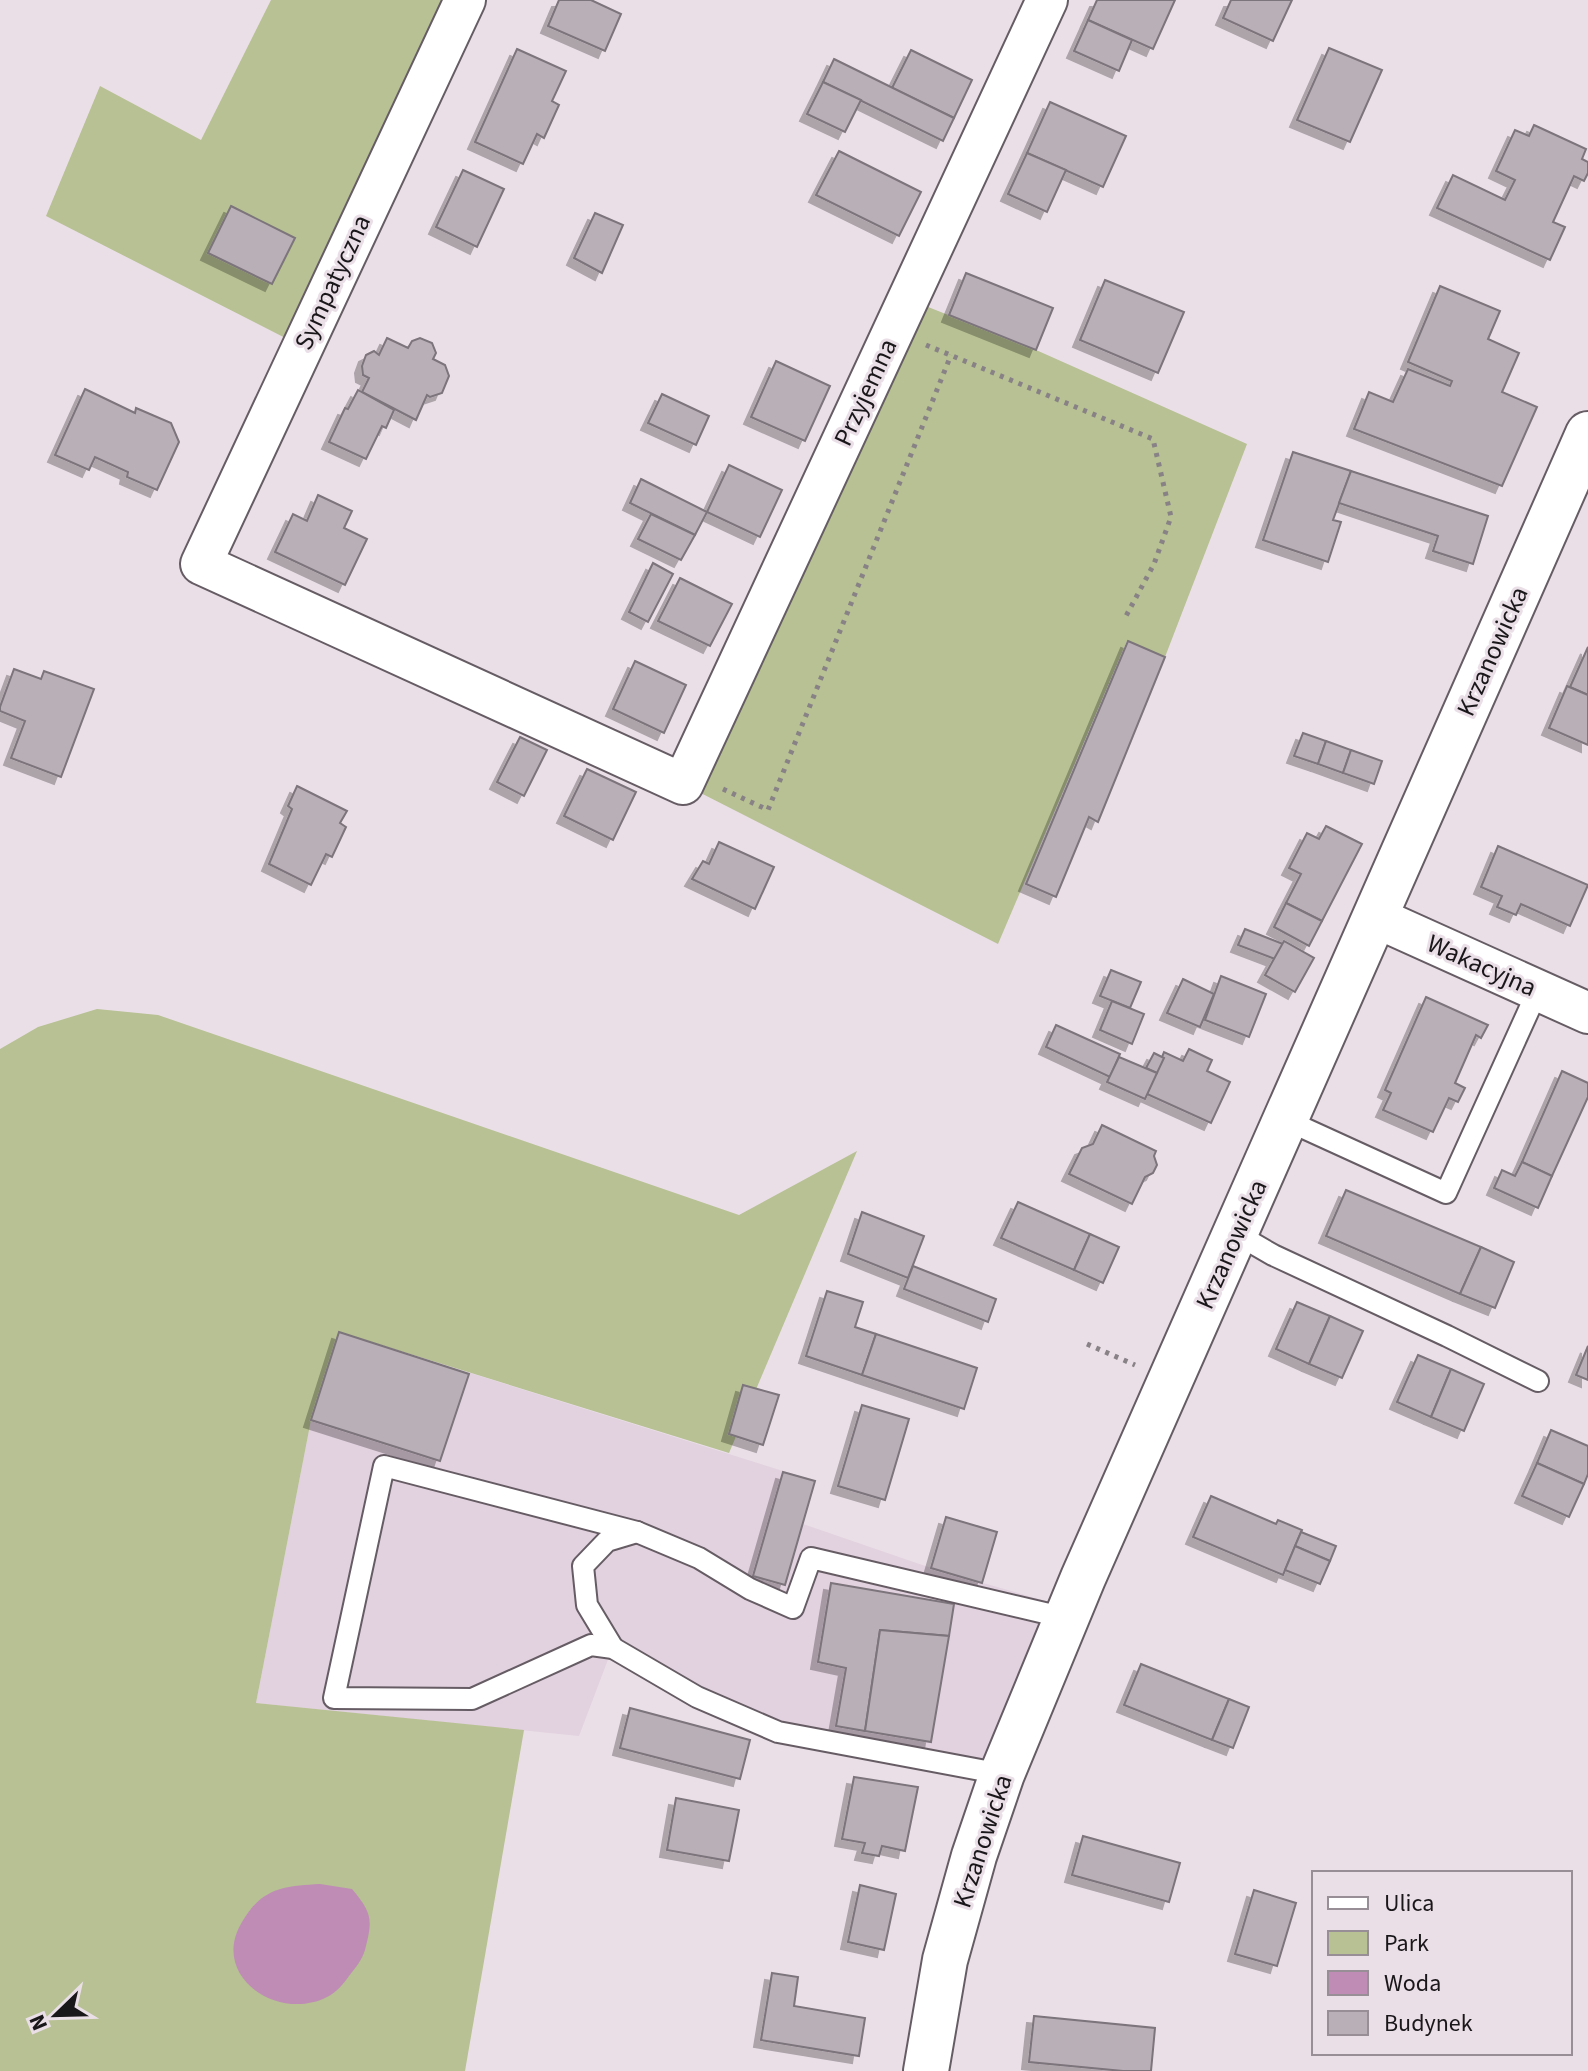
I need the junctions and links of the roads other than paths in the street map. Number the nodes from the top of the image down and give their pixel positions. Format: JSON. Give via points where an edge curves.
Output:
{"nodes":[{"id":1,"x":465,"y":0,"type":"edge"},
{"id":2,"x":1047,"y":0,"type":"edge"},
{"id":3,"x":1588,"y":434,"type":"edge"},
{"id":4,"x":685,"y":778,"type":"joint"},
{"id":5,"x":1375,"y":917,"type":"junction"},
{"id":6,"x":1538,"y":990,"type":"junction"},
{"id":7,"x":1588,"y":1013,"type":"edge"},
{"id":8,"x":1286,"y":1120,"type":"junction"},
{"id":9,"x":1235,"y":1233,"type":"junction"},
{"id":10,"x":1538,"y":1381,"type":"dead end"},
{"id":11,"x":637,"y":1532,"type":"junction"},
{"id":12,"x":1066,"y":1618,"type":"junction"},
{"id":13,"x":613,"y":1648,"type":"junction"},
{"id":14,"x":1002,"y":1774,"type":"junction"},
{"id":15,"x":926,"y":2071,"type":"edge"}],
"edges":[{"from":1,"to":4,"type":"street","name":"Sympatyczna","via":[[201,564]]},
{"from":2,"to":4,"type":"street","name":"Przyjemna"},
{"from":3,"to":5,"type":"street","name":"Krzanowicka"},
{"from":5,"to":6,"type":"street","name":"Wakacyjna"},
{"from":5,"to":8,"type":"street","name":"Krzanowicka"},
{"from":6,"to":7,"type":"street","name":"Wakacyjna"},
{"from":6,"to":8,"type":"lane","via":[[1446,1193]]},
{"from":8,"to":9,"type":"street","name":"Krzanowicka"},
{"from":9,"to":10,"type":"lane"},
{"from":9,"to":12,"type":"street","name":"Krzanowicka"},
{"from":11,"to":12,"type":"lane","via":[[793,1608],[811,1558]]},
{"from":11,"to":13,"type":"lane","via":[[607,1541],[583,1566],[587,1605]]},
{"from":11,"to":13,"type":"lane","via":[[384,1466],[334,1698],[472,1699],[591,1645]]},
{"from":12,"to":14,"type":"street","name":"Krzanowicka"},
{"from":13,"to":14,"type":"lane","via":[[697,1697],[778,1732]]},
{"from":14,"to":15,"type":"street","name":"Krzanowicka","via":[[945,1960]]}]}
